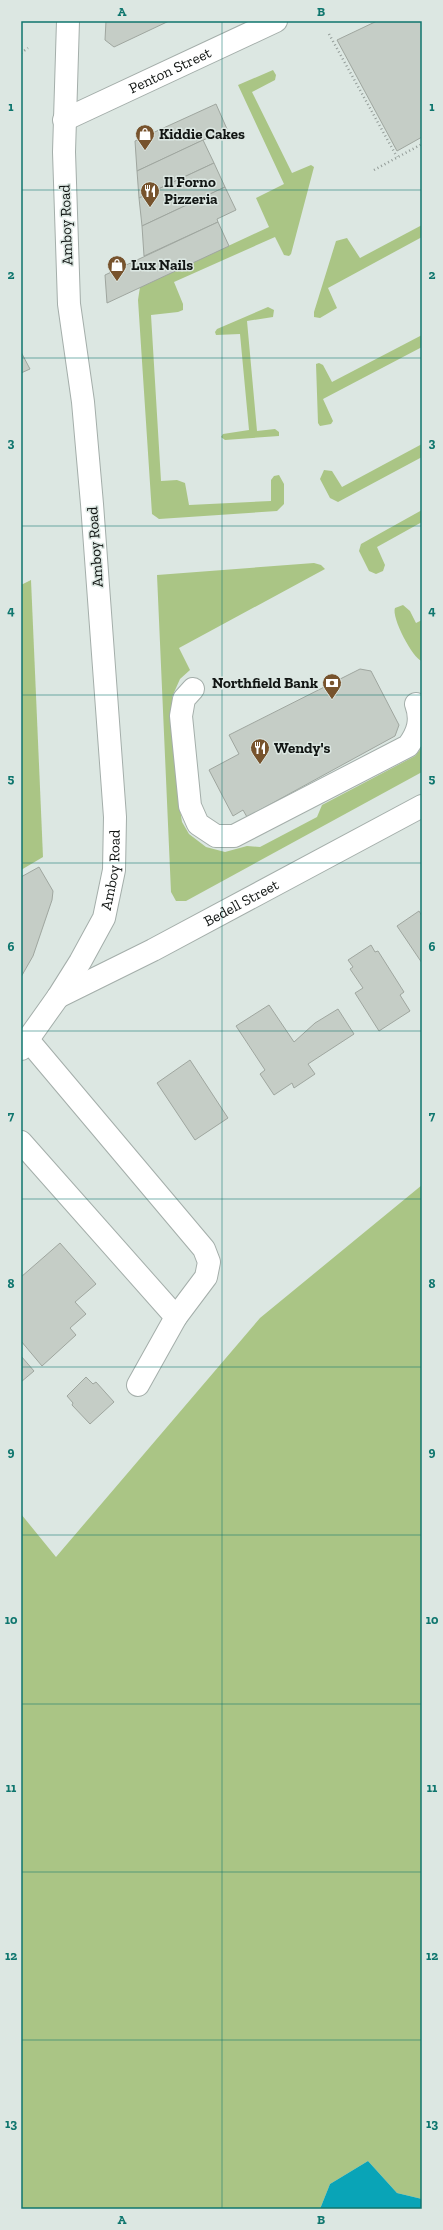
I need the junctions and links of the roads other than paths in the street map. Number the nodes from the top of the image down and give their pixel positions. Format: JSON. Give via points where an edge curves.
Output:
{"nodes":[{"id":1,"x":68,"y":21,"type":"edge"},
{"id":2,"x":276,"y":21,"type":"edge"},
{"id":3,"x":64,"y":120,"type":"junction"},
{"id":4,"x":193,"y":689,"type":"dead end"},
{"id":5,"x":416,"y":704,"type":"dead end"},
{"id":6,"x":422,"y":806,"type":"edge"},
{"id":7,"x":58,"y":997,"type":"junction"},
{"id":8,"x":24,"y":1045,"type":"edge"},
{"id":9,"x":21,"y":1142,"type":"edge"},
{"id":10,"x":176,"y":1317,"type":"junction"},
{"id":11,"x":138,"y":1385,"type":"dead end"}],
"edges":[{"from":1,"to":3,"type":"main road","name":"Amboy Road"},
{"from":2,"to":3,"type":"main road","name":"Penton Street"},
{"from":3,"to":7,"type":"main road","name":"Amboy Road","via":[[69,304],[83,402],[115,817],[114,870],[104,918]]},
{"from":4,"to":5,"type":"main road","via":[[184,699],[181,716],[190,806],[198,824],[216,836],[234,836],[408,746],[418,728]]},
{"from":6,"to":7,"type":"main road","name":"Bedell Street","via":[[153,950]]},
{"from":7,"to":8,"type":"main road","name":"Amboy Road"},
{"from":8,"to":10,"type":"main road","via":[[204,1249],[209,1262],[206,1277]]},
{"from":9,"to":10,"type":"main road"},
{"from":10,"to":11,"type":"main road"}]}
